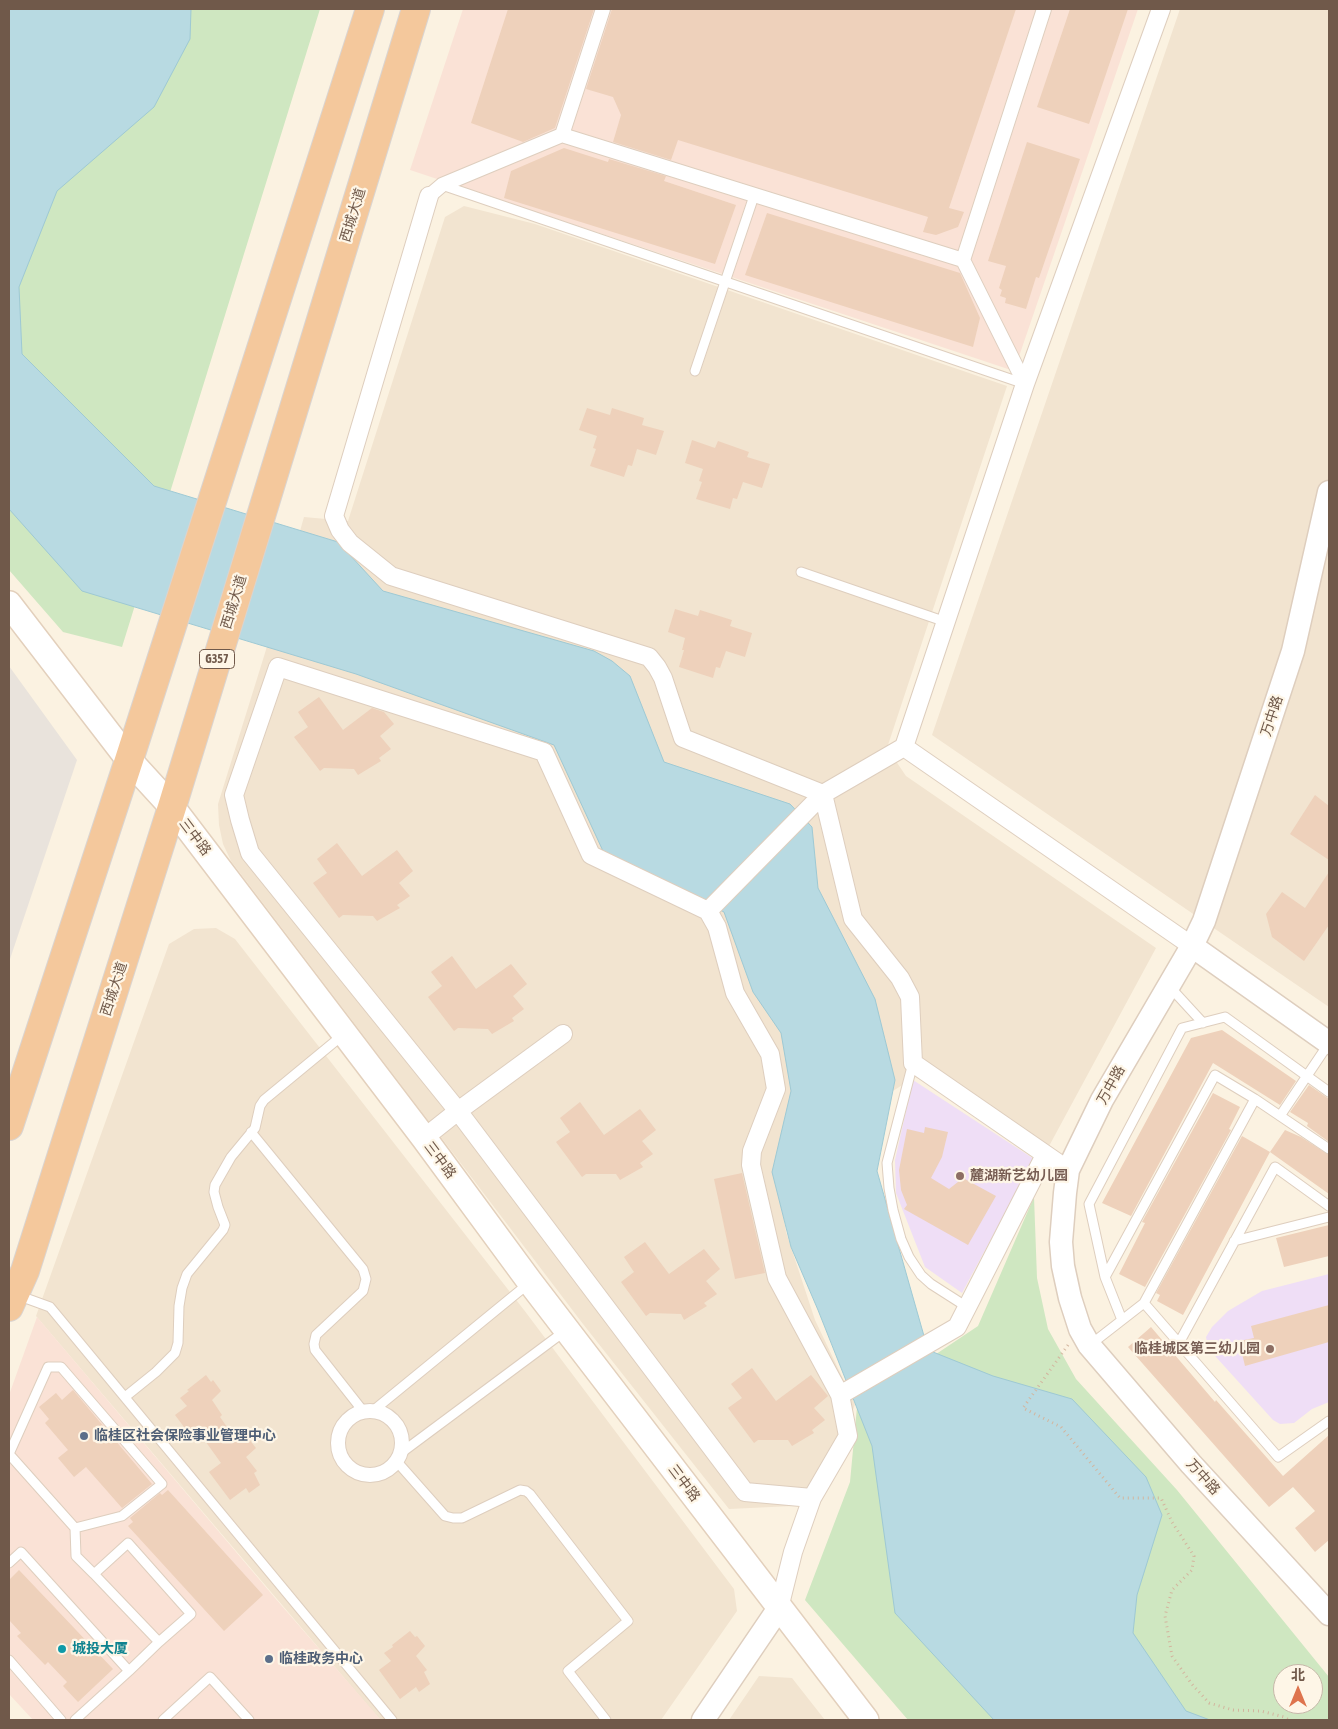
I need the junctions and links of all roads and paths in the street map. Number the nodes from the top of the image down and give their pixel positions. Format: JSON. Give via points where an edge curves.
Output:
{"nodes":[{"id":1,"x":370,"y":9,"type":"edge"},
{"id":2,"x":416,"y":9,"type":"edge"},
{"id":3,"x":603,"y":9,"type":"edge"},
{"id":4,"x":1044,"y":9,"type":"edge"},
{"id":5,"x":1161,"y":9,"type":"edge"},
{"id":6,"x":562,"y":135,"type":"junction"},
{"id":7,"x":436,"y":191,"type":"junction"},
{"id":8,"x":754,"y":196,"type":"junction"},
{"id":9,"x":963,"y":260,"type":"junction"},
{"id":10,"x":724,"y":281,"type":"junction"},
{"id":11,"x":695,"y":371,"type":"dead end"},
{"id":12,"x":1025,"y":384,"type":"junction"},
{"id":13,"x":1329,"y":492,"type":"edge"},
{"id":14,"x":801,"y":572,"type":"dead end"},
{"id":15,"x":9,"y":604,"type":"edge"},
{"id":16,"x":946,"y":622,"type":"junction"},
{"id":17,"x":904,"y":747,"type":"junction"},
{"id":18,"x":129,"y":760,"type":"junction"},
{"id":19,"x":823,"y":794,"type":"junction"},
{"id":20,"x":172,"y":807,"type":"junction"},
{"id":21,"x":708,"y":911,"type":"junction"},
{"id":22,"x":1192,"y":946,"type":"junction"},
{"id":23,"x":1169,"y":986,"type":"junction"},
{"id":24,"x":1203,"y":1023,"type":"junction"},
{"id":25,"x":344,"y":1034,"type":"junction"},
{"id":26,"x":563,"y":1034,"type":"dead end"},
{"id":27,"x":1329,"y":1043,"type":"edge"},
{"id":28,"x":914,"y":1063,"type":"junction"},
{"id":29,"x":1307,"y":1076,"type":"junction"},
{"id":30,"x":1329,"y":1092,"type":"edge"},
{"id":31,"x":1255,"y":1099,"type":"junction"},
{"id":32,"x":458,"y":1111,"type":"junction"},
{"id":33,"x":1280,"y":1116,"type":"junction"},
{"id":34,"x":9,"y":1126,"type":"edge"},
{"id":35,"x":251,"y":1132,"type":"junction"},
{"id":36,"x":424,"y":1138,"type":"junction"},
{"id":37,"x":1329,"y":1149,"type":"edge"},
{"id":38,"x":1045,"y":1155,"type":"junction"},
{"id":39,"x":1068,"y":1170,"type":"junction"},
{"id":40,"x":1329,"y":1206,"type":"edge"},
{"id":41,"x":1329,"y":1217,"type":"edge"},
{"id":42,"x":1234,"y":1241,"type":"junction"},
{"id":43,"x":1105,"y":1277,"type":"junction"},
{"id":44,"x":530,"y":1282,"type":"junction"},
{"id":45,"x":12,"y":1301,"type":"edge"},
{"id":46,"x":1144,"y":1303,"type":"junction"},
{"id":47,"x":967,"y":1307,"type":"junction"},
{"id":48,"x":1122,"y":1320,"type":"junction"},
{"id":49,"x":567,"y":1329,"type":"junction"},
{"id":50,"x":1085,"y":1337,"type":"junction"},
{"id":51,"x":1179,"y":1343,"type":"junction"},
{"id":52,"x":840,"y":1395,"type":"junction"},
{"id":53,"x":124,"y":1397,"type":"junction"},
{"id":54,"x":368,"y":1410,"type":"junction"},
{"id":55,"x":1329,"y":1421,"type":"edge"},
{"id":56,"x":9,"y":1454,"type":"edge"},
{"id":57,"x":400,"y":1458,"type":"junction"},
{"id":58,"x":812,"y":1498,"type":"junction"},
{"id":59,"x":75,"y":1528,"type":"junction"},
{"id":60,"x":9,"y":1562,"type":"edge"},
{"id":61,"x":94,"y":1574,"type":"junction"},
{"id":62,"x":779,"y":1608,"type":"junction"},
{"id":63,"x":1329,"y":1614,"type":"edge"},
{"id":64,"x":159,"y":1642,"type":"junction"},
{"id":65,"x":9,"y":1660,"type":"edge"},
{"id":66,"x":129,"y":1671,"type":"junction"},
{"id":67,"x":61,"y":1720,"type":"edge"},
{"id":68,"x":75,"y":1720,"type":"edge"},
{"id":69,"x":163,"y":1720,"type":"edge"},
{"id":70,"x":249,"y":1720,"type":"edge"},
{"id":71,"x":392,"y":1720,"type":"edge"},
{"id":72,"x":606,"y":1720,"type":"edge"},
{"id":73,"x":702,"y":1720,"type":"edge"},
{"id":74,"x":866,"y":1720,"type":"edge"},
{"id":75,"x":1289,"y":1720,"type":"edge"}],
"edges":[{"from":1,"to":18,"type":"highway"},
{"from":2,"to":20,"type":"highway","name":"西城大道","number":"G357"},
{"from":3,"to":6,"type":"street"},
{"from":4,"to":9,"type":"street"},
{"from":5,"to":12,"type":"street"},
{"from":6,"to":7,"type":"street"},
{"from":6,"to":8,"type":"street"},
{"from":7,"to":10,"type":"lane"},
{"from":7,"to":19,"type":"street","via":[[334,516],[340,530],[350,543],[391,576],[649,657],[663,678],[684,738]]},
{"from":8,"to":9,"type":"street"},
{"from":8,"to":10,"type":"lane"},
{"from":9,"to":12,"type":"street"},
{"from":10,"to":11,"type":"lane"},
{"from":10,"to":12,"type":"lane"},
{"from":12,"to":16,"type":"street"},
{"from":13,"to":22,"type":"street","name":"万中路","via":[[1293,651],[1204,922]]},
{"from":14,"to":16,"type":"lane"},
{"from":15,"to":18,"type":"main road","name":"三中路"},
{"from":16,"to":17,"type":"street"},
{"from":17,"to":19,"type":"street"},
{"from":17,"to":22,"type":"street"},
{"from":18,"to":20,"type":"main road","name":"三中路"},
{"from":18,"to":34,"type":"highway"},
{"from":19,"to":21,"type":"street"},
{"from":19,"to":28,"type":"street","via":[[853,919],[900,978],[910,997]]},
{"from":20,"to":25,"type":"main road","name":"三中路"},
{"from":20,"to":45,"type":"highway","name":"西城大道","number":"G357","via":[[25,1271]]},
{"from":21,"to":32,"type":"street","via":[[591,855],[544,752],[278,667],[234,795],[250,852]]},
{"from":21,"to":52,"type":"street","via":[[717,927],[735,993],[770,1054],[776,1089],[752,1151],[752,1165],[777,1278]]},
{"from":22,"to":23,"type":"street","name":"万中路"},
{"from":22,"to":27,"type":"street"},
{"from":23,"to":24,"type":"lane"},
{"from":23,"to":39,"type":"street","name":"万中路","via":[[1102,1100]]},
{"from":24,"to":29,"type":"lane","via":[[1225,1017]]},
{"from":24,"to":43,"type":"lane","via":[[1182,1028],[1089,1204]]},
{"from":25,"to":35,"type":"lane","via":[[264,1100]]},
{"from":25,"to":36,"type":"main road","name":"三中路"},
{"from":26,"to":32,"type":"street"},
{"from":27,"to":29,"type":"lane"},
{"from":28,"to":38,"type":"street"},
{"from":28,"to":47,"type":"lane","via":[[887,1163],[893,1210],[901,1239],[921,1275]]},
{"from":29,"to":30,"type":"lane"},
{"from":29,"to":33,"type":"lane"},
{"from":31,"to":33,"type":"lane"},
{"from":31,"to":43,"type":"lane","via":[[1214,1075]]},
{"from":31,"to":46,"type":"lane"},
{"from":32,"to":36,"type":"street"},
{"from":32,"to":58,"type":"street","via":[[745,1492]]},
{"from":33,"to":37,"type":"lane"},
{"from":35,"to":53,"type":"lane","via":[[215,1185],[223,1230],[187,1274],[179,1306],[178,1343],[174,1353]]},
{"from":35,"to":54,"type":"lane","via":[[363,1269],[366,1279],[363,1291],[316,1335],[314,1344],[315,1350]]},
{"from":36,"to":44,"type":"main road","name":"三中路"},
{"from":38,"to":39,"type":"street"},
{"from":38,"to":47,"type":"street"},
{"from":39,"to":50,"type":"street","name":"万中路","via":[[1062,1221],[1063,1266],[1070,1298]]},
{"from":40,"to":42,"type":"lane","via":[[1275,1167]]},
{"from":41,"to":42,"type":"lane"},
{"from":42,"to":51,"type":"lane"},
{"from":43,"to":48,"type":"lane"},
{"from":44,"to":49,"type":"main road","name":"三中路"},
{"from":44,"to":54,"type":"lane"},
{"from":45,"to":53,"type":"lane","via":[[50,1307]]},
{"from":46,"to":48,"type":"lane"},
{"from":46,"to":51,"type":"lane"},
{"from":47,"to":52,"type":"street","via":[[957,1327]]},
{"from":48,"to":50,"type":"lane"},
{"from":49,"to":57,"type":"lane"},
{"from":49,"to":62,"type":"main road","name":"三中路"},
{"from":50,"to":63,"type":"street","name":"万中路","via":[[1191,1464]]},
{"from":50,"to":75,"type":"path","via":[[1023,1408],[1061,1427],[1120,1498],[1161,1498],[1194,1556],[1192,1570],[1172,1590],[1164,1616],[1172,1656],[1191,1683],[1209,1704],[1233,1710],[1261,1711]]},
{"from":51,"to":55,"type":"lane","via":[[1278,1457]]},
{"from":52,"to":58,"type":"street","via":[[848,1436]]},
{"from":53,"to":71,"type":"lane"},
{"from":54,"to":57,"type":"street","via":[[384,1413],[399,1427],[403,1437]]},
{"from":54,"to":57,"type":"street","via":[[353,1415],[340,1431],[338,1446],[344,1461],[351,1469],[372,1475],[383,1473]]},
{"from":56,"to":59,"type":"lane"},
{"from":56,"to":59,"type":"lane","via":[[48,1367],[61,1367],[162,1484],[122,1516]]},
{"from":57,"to":72,"type":"lane","via":[[445,1516],[462,1518],[520,1490],[530,1494],[628,1620],[568,1671]]},
{"from":58,"to":62,"type":"street","via":[[793,1552]]},
{"from":59,"to":61,"type":"lane","via":[[76,1556]]},
{"from":60,"to":66,"type":"lane","via":[[21,1552]]},
{"from":61,"to":64,"type":"lane"},
{"from":61,"to":64,"type":"lane","via":[[128,1543],[191,1614]]},
{"from":62,"to":73,"type":"street"},
{"from":62,"to":74,"type":"main road","name":"三中路"},
{"from":64,"to":66,"type":"lane"},
{"from":65,"to":67,"type":"lane"},
{"from":66,"to":68,"type":"lane"},
{"from":69,"to":70,"type":"lane","via":[[210,1677]]}]}
